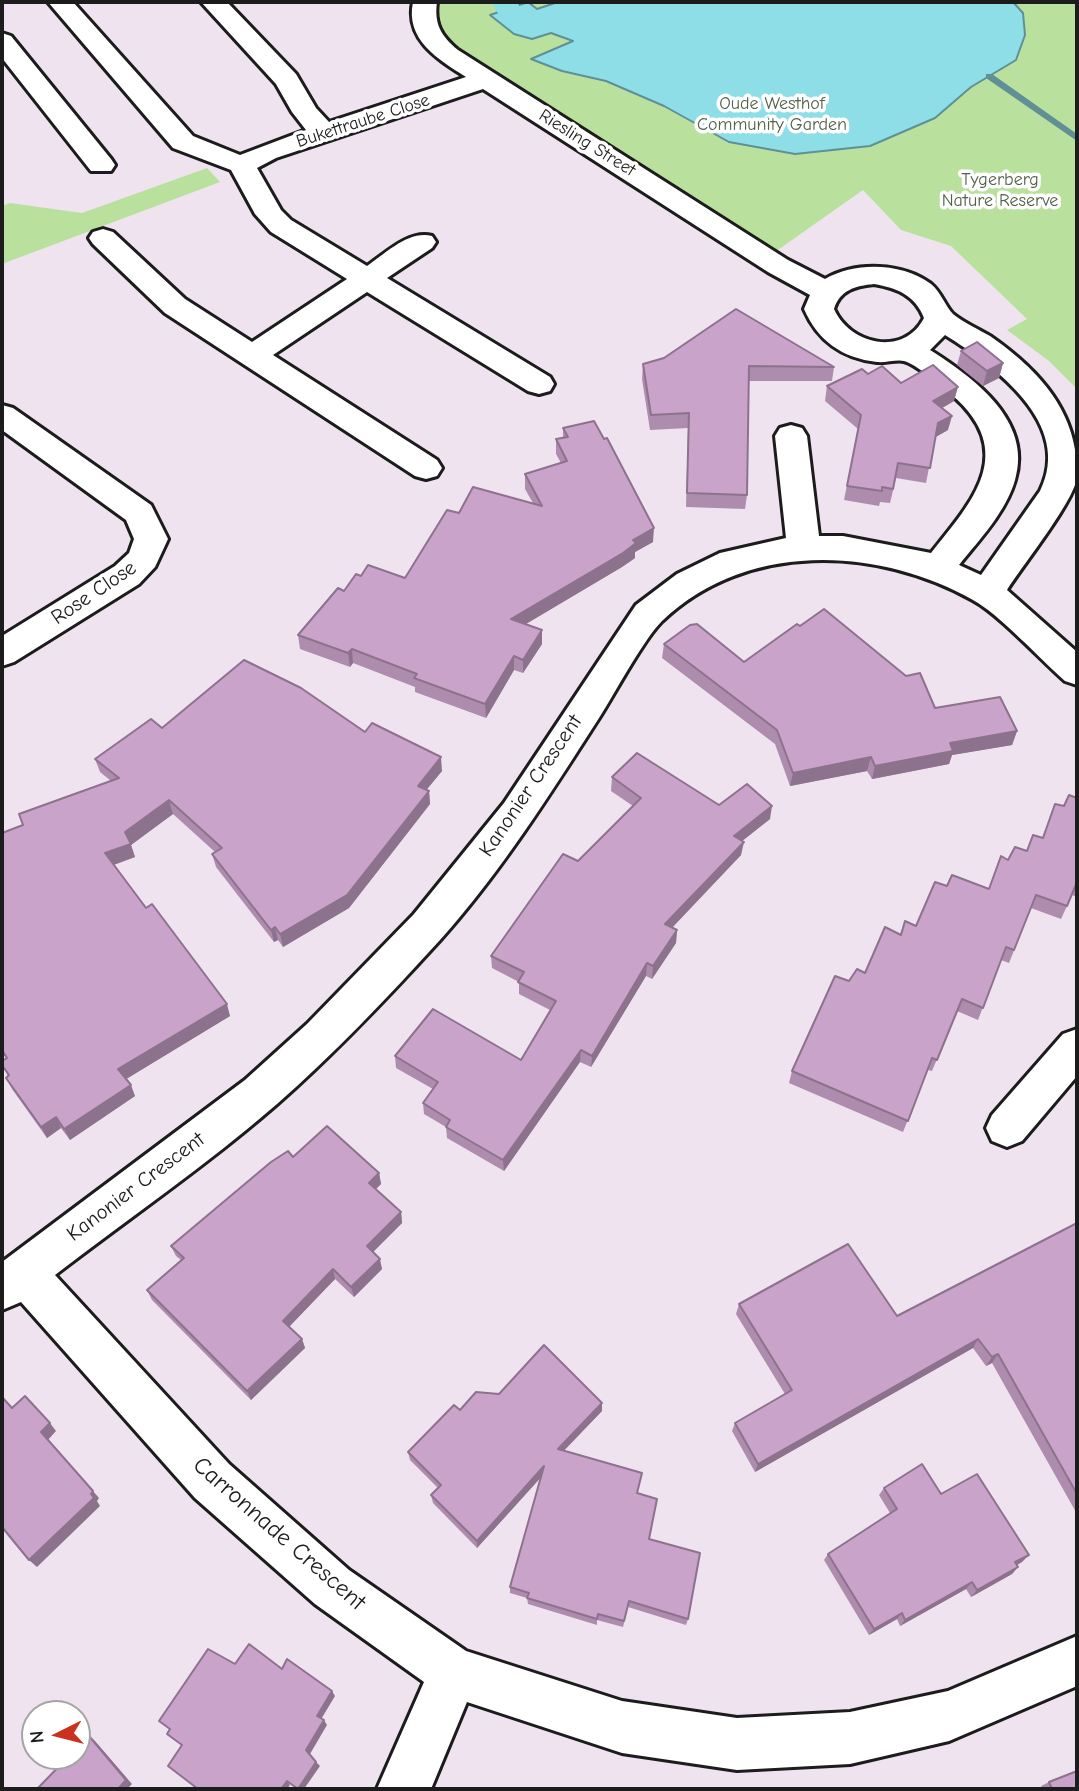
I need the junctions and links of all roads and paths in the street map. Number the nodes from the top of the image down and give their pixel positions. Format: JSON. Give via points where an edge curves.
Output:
{"nodes":[{"id":1,"x":60,"y":2,"type":"edge"},
{"id":2,"x":213,"y":2,"type":"edge"},
{"id":3,"x":425,"y":2,"type":"edge"},
{"id":4,"x":2,"y":41,"type":"edge"},
{"id":5,"x":486,"y":79,"type":"junction"},
{"id":6,"x":324,"y":133,"type":"junction"},
{"id":7,"x":101,"y":165,"type":"dead end"},
{"id":8,"x":242,"y":165,"type":"junction"},
{"id":9,"x":103,"y":237,"type":"dead end"},
{"id":10,"x":422,"y":242,"type":"dead end"},
{"id":11,"x":366,"y":280,"type":"junction"},
{"id":12,"x":826,"y":292,"type":"junction"},
{"id":13,"x":939,"y":318,"type":"junction"},
{"id":14,"x":906,"y":349,"type":"junction"},
{"id":15,"x":251,"y":356,"type":"junction"},
{"id":16,"x":539,"y":384,"type":"dead end"},
{"id":17,"x":2,"y":415,"type":"edge"},
{"id":18,"x":791,"y":436,"type":"dead end"},
{"id":19,"x":426,"y":468,"type":"dead end"},
{"id":20,"x":804,"y":548,"type":"junction"},
{"id":21,"x":938,"y":568,"type":"junction"},
{"id":22,"x":988,"y":592,"type":"junction"},
{"id":23,"x":2,"y":653,"type":"edge"},
{"id":24,"x":1077,"y":672,"type":"edge"},
{"id":25,"x":1077,"y":1046,"type":"edge"},
{"id":26,"x":1007,"y":1128,"type":"dead end"},
{"id":27,"x":12,"y":1281,"type":"edge"},
{"id":28,"x":1077,"y":1661,"type":"edge"},
{"id":29,"x":453,"y":1672,"type":"junction"},
{"id":30,"x":403,"y":1789,"type":"edge"}],
"edges":[{"from":1,"to":8,"type":"street","via":[[183,142]]},
{"from":2,"to":6,"type":"street","via":[[287,80],[305,113]]},
{"from":3,"to":5,"type":"street","name":"Riesling Street","via":[[422,20],[429,36],[443,51]]},
{"from":4,"to":7,"type":"street"},
{"from":5,"to":6,"type":"street","name":"Bukettraube Close"},
{"from":5,"to":12,"type":"street","name":"Riesling Street"},
{"from":6,"to":8,"type":"street","name":"Bukettraube Close","via":[[265,152]]},
{"from":8,"to":11,"type":"street","via":[[269,214],[281,226]]},
{"from":9,"to":15,"type":"street","via":[[175,306]]},
{"from":10,"to":11,"type":"street"},
{"from":11,"to":15,"type":"street"},
{"from":11,"to":16,"type":"street"},
{"from":12,"to":13,"type":"street","via":[[855,277],[893,278],[926,293]]},
{"from":12,"to":14,"type":"street","via":[[819,309],[835,337],[877,351]]},
{"from":13,"to":14,"type":"street","via":[[930,337]]},
{"from":13,"to":22,"type":"street","via":[[981,341],[1028,384],[1050,408],[1065,448],[1064,474],[1048,505]]},
{"from":14,"to":21,"type":"street","via":[[972,394],[993,421],[1003,445],[999,482]]},
{"from":15,"to":19,"type":"street"},
{"from":17,"to":23,"type":"street","name":"Rose Close","via":[[139,513],[151,539],[143,559],[127,575]]},
{"from":18,"to":20,"type":"street"},
{"from":20,"to":21,"type":"street","name":"Kanonier Crescent","via":[[881,552]]},
{"from":20,"to":27,"type":"street","name":"Kanonier Crescent","via":[[732,562],[690,583],[648,614],[517,814],[428,926],[260,1093]]},
{"from":21,"to":22,"type":"street","name":"Kanonier Crescent"},
{"from":22,"to":24,"type":"street","name":"Kanonier Crescent"},
{"from":25,"to":26,"type":"street"},
{"from":27,"to":29,"type":"street","name":"Carronnade Crescent","via":[[212,1481],[332,1587]]},
{"from":28,"to":29,"type":"street","name":"Carronnade Crescent","via":[[949,1716],[850,1738],[737,1744],[622,1727]]},
{"from":29,"to":30,"type":"street"}]}
